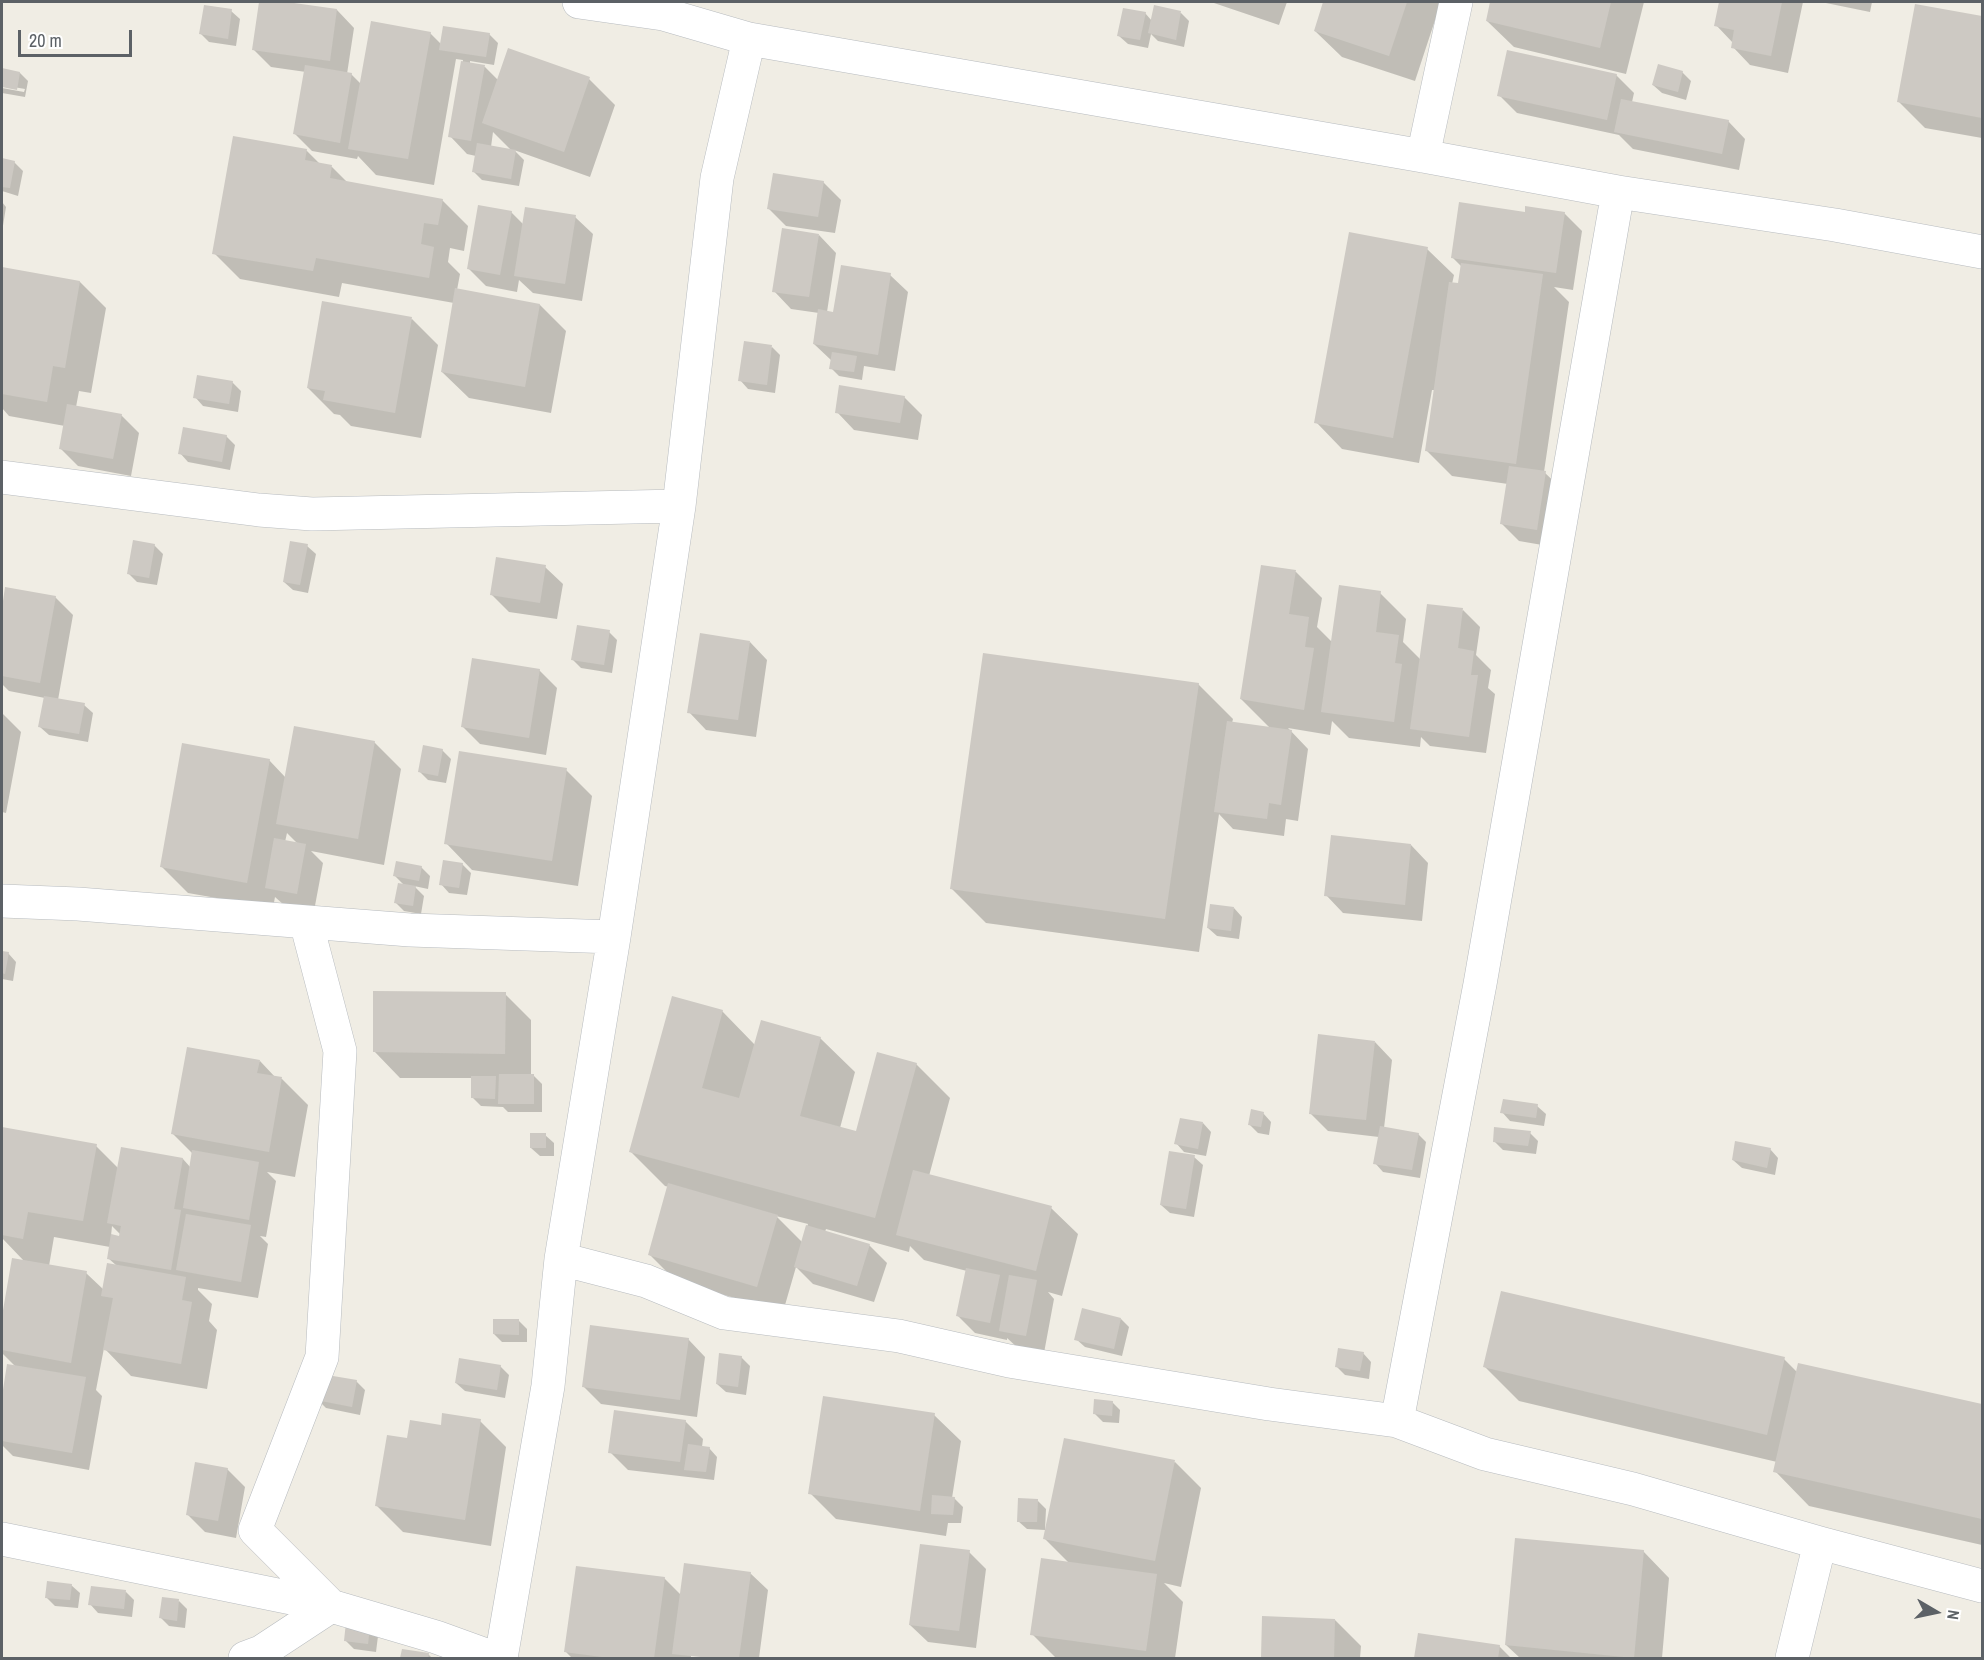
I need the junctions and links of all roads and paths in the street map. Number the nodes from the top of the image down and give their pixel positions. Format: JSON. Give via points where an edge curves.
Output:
{"nodes":[{"id":1,"x":579,"y":2,"type":"edge"},
{"id":2,"x":1456,"y":2,"type":"edge"},
{"id":3,"x":749,"y":39,"type":"junction"},
{"id":4,"x":1423,"y":156,"type":"junction"},
{"id":5,"x":1618,"y":192,"type":"junction"},
{"id":6,"x":1983,"y":252,"type":"edge"},
{"id":7,"x":2,"y":477,"type":"edge"},
{"id":8,"x":679,"y":506,"type":"junction"},
{"id":9,"x":3,"y":903,"type":"edge"},
{"id":10,"x":306,"y":922,"type":"junction"},
{"id":11,"x":614,"y":937,"type":"junction"},
{"id":12,"x":561,"y":1259,"type":"junction"},
{"id":13,"x":1397,"y":1421,"type":"junction"},
{"id":14,"x":2,"y":1539,"type":"edge"},
{"id":15,"x":1820,"y":1543,"type":"junction"},
{"id":16,"x":1983,"y":1586,"type":"edge"},
{"id":17,"x":331,"y":1606,"type":"junction"},
{"id":18,"x":245,"y":1659,"type":"edge"},
{"id":19,"x":494,"y":1659,"type":"edge"},
{"id":20,"x":501,"y":1659,"type":"edge"},
{"id":21,"x":1792,"y":1659,"type":"edge"}],
"edges":[{"from":1,"to":3,"type":"street","via":[[663,14]]},
{"from":2,"to":4,"type":"street"},
{"from":3,"to":4,"type":"street"},
{"from":3,"to":8,"type":"street","via":[[717,177]]},
{"from":4,"to":5,"type":"street"},
{"from":5,"to":6,"type":"street"},
{"from":5,"to":13,"type":"street","via":[[1480,984]]},
{"from":7,"to":8,"type":"street","via":[[312,514]]},
{"from":8,"to":11,"type":"street"},
{"from":9,"to":10,"type":"street","via":[[78,903]]},
{"from":10,"to":11,"type":"street"},
{"from":10,"to":17,"type":"street","via":[[339,1051],[322,1357],[255,1530]]},
{"from":11,"to":12,"type":"street"},
{"from":12,"to":13,"type":"street","via":[[646,1281],[724,1313],[899,1336],[1009,1361]]},
{"from":12,"to":20,"type":"street","via":[[548,1386]]},
{"from":13,"to":15,"type":"street","via":[[1485,1454],[1633,1489]]},
{"from":14,"to":17,"type":"street"},
{"from":15,"to":16,"type":"street"},
{"from":15,"to":21,"type":"street"},
{"from":17,"to":18,"type":"street"},
{"from":17,"to":19,"type":"street"}]}
